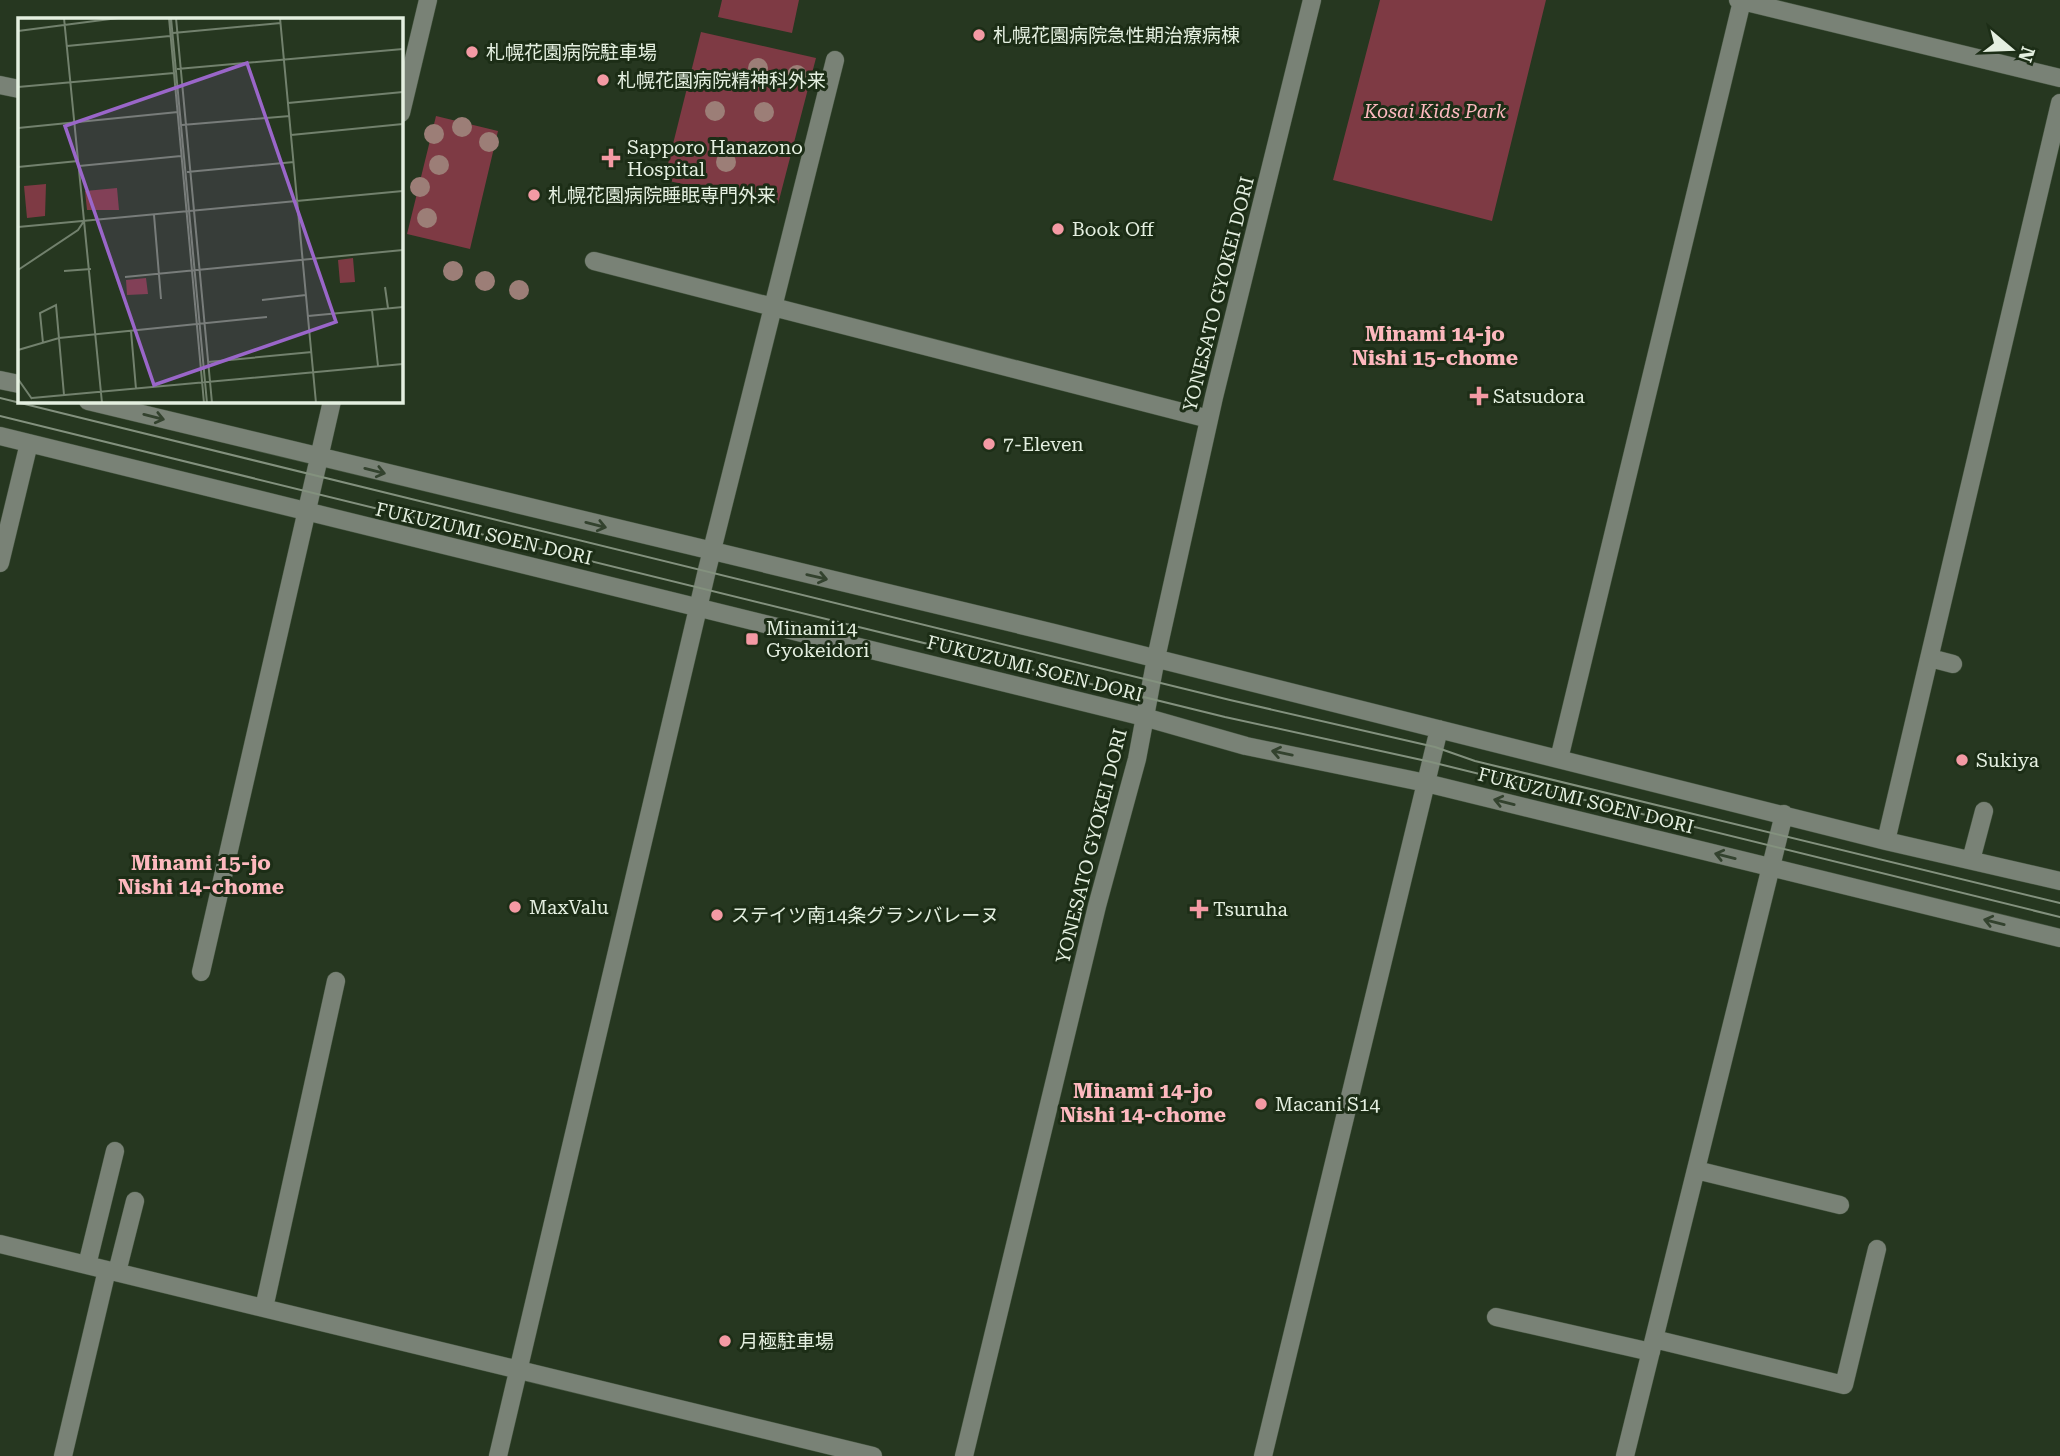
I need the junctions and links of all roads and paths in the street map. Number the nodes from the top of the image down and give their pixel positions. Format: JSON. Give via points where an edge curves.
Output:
{"nodes":[{"id":1,"x":428,"y":0,"type":"edge"},
{"id":2,"x":1312,"y":0,"type":"edge"},
{"id":3,"x":1740,"y":1,"type":"edge"},
{"id":4,"x":1780,"y":5,"type":"edge"},
{"id":5,"x":835,"y":60,"type":"dead end"},
{"id":6,"x":2060,"y":78,"type":"edge"},
{"id":7,"x":0,"y":85,"type":"edge"},
{"id":8,"x":18,"y":89,"type":"edge"},
{"id":9,"x":2060,"y":103,"type":"edge"},
{"id":10,"x":402,"y":109,"type":"edge"},
{"id":11,"x":594,"y":261,"type":"dead end"},
{"id":12,"x":774,"y":307,"type":"junction"},
{"id":13,"x":0,"y":380,"type":"edge"},
{"id":14,"x":18,"y":384,"type":"edge"},
{"id":15,"x":92,"y":402,"type":"edge"},
{"id":16,"x":331,"y":402,"type":"edge"},
{"id":17,"x":1209,"y":419,"type":"junction"},
{"id":18,"x":0,"y":436,"type":"edge"},
{"id":19,"x":29,"y":443,"type":"junction"},
{"id":20,"x":318,"y":457,"type":"junction"},
{"id":21,"x":306,"y":512,"type":"junction"},
{"id":22,"x":712,"y":553,"type":"junction"},
{"id":23,"x":0,"y":562,"type":"edge"},
{"id":24,"x":699,"y":607,"type":"junction"},
{"id":25,"x":1930,"y":657,"type":"junction"},
{"id":26,"x":1156,"y":658,"type":"junction"},
{"id":27,"x":1954,"y":664,"type":"dead end"},
{"id":28,"x":1144,"y":717,"type":"junction"},
{"id":29,"x":1439,"y":729,"type":"junction"},
{"id":30,"x":1559,"y":759,"type":"junction"},
{"id":31,"x":1426,"y":783,"type":"junction"},
{"id":32,"x":1984,"y":811,"type":"dead end"},
{"id":33,"x":1784,"y":814,"type":"junction"},
{"id":34,"x":1886,"y":841,"type":"junction"},
{"id":35,"x":1971,"y":860,"type":"junction"},
{"id":36,"x":1771,"y":867,"type":"junction"},
{"id":37,"x":2060,"y":881,"type":"edge"},
{"id":38,"x":2060,"y":938,"type":"edge"},
{"id":39,"x":201,"y":972,"type":"dead end"},
{"id":40,"x":336,"y":981,"type":"dead end"},
{"id":41,"x":114,"y":1152,"type":"dead end"},
{"id":42,"x":1696,"y":1170,"type":"junction"},
{"id":43,"x":135,"y":1202,"type":"dead end"},
{"id":44,"x":1840,"y":1205,"type":"dead end"},
{"id":45,"x":0,"y":1244,"type":"edge"},
{"id":46,"x":1877,"y":1249,"type":"dead end"},
{"id":47,"x":87,"y":1265,"type":"junction"},
{"id":48,"x":112,"y":1271,"type":"junction"},
{"id":49,"x":264,"y":1308,"type":"junction"},
{"id":50,"x":1496,"y":1317,"type":"dead end"},
{"id":51,"x":1653,"y":1345,"type":"junction"},
{"id":52,"x":519,"y":1370,"type":"junction"},
{"id":53,"x":63,"y":1456,"type":"edge"},
{"id":54,"x":498,"y":1456,"type":"edge"},
{"id":55,"x":873,"y":1456,"type":"edge"},
{"id":56,"x":964,"y":1456,"type":"edge"},
{"id":57,"x":1263,"y":1456,"type":"edge"},
{"id":58,"x":1625,"y":1456,"type":"edge"}],
"edges":[{"from":1,"to":10,"type":"street"},
{"from":2,"to":17,"type":"street","name":"YONESATO GYOKEI DORI"},
{"from":3,"to":4,"type":"street"},
{"from":3,"to":30,"type":"street"},
{"from":4,"to":6,"type":"street"},
{"from":5,"to":12,"type":"street"},
{"from":7,"to":8,"type":"street"},
{"from":9,"to":25,"type":"street"},
{"from":11,"to":12,"type":"street"},
{"from":12,"to":17,"type":"street"},
{"from":12,"to":22,"type":"street"},
{"from":13,"to":14,"type":"street"},
{"from":15,"to":20,"type":"street","name":"FUKUZUMI SOEN DORI","one_way":true},
{"from":16,"to":20,"type":"street"},
{"from":17,"to":26,"type":"street","name":"YONESATO GYOKEI DORI"},
{"from":18,"to":19,"type":"street","name":"FUKUZUMI SOEN DORI"},
{"from":19,"to":21,"type":"street","name":"FUKUZUMI SOEN DORI"},
{"from":19,"to":23,"type":"street"},
{"from":20,"to":21,"type":"street"},
{"from":20,"to":22,"type":"street","name":"FUKUZUMI SOEN DORI","one_way":true},
{"from":21,"to":24,"type":"street","name":"FUKUZUMI SOEN DORI"},
{"from":21,"to":39,"type":"street"},
{"from":22,"to":24,"type":"street"},
{"from":22,"to":26,"type":"street","name":"FUKUZUMI SOEN DORI","one_way":true},
{"from":24,"to":28,"type":"street","name":"FUKUZUMI SOEN DORI"},
{"from":24,"to":52,"type":"street"},
{"from":25,"to":27,"type":"street"},
{"from":25,"to":34,"type":"street"},
{"from":26,"to":28,"type":"street","name":"YONESATO GYOKEI DORI"},
{"from":26,"to":29,"type":"street","name":"FUKUZUMI SOEN DORI"},
{"from":31,"to":28,"type":"street","name":"FUKUZUMI SOEN DORI","one_way":true,"via":[[1245,746]]},
{"from":28,"to":56,"type":"street","name":"YONESATO GYOKEI DORI"},
{"from":29,"to":30,"type":"street","name":"FUKUZUMI SOEN DORI"},
{"from":29,"to":31,"type":"street"},
{"from":30,"to":33,"type":"street","name":"FUKUZUMI SOEN DORI"},
{"from":36,"to":31,"type":"street","name":"FUKUZUMI SOEN DORI","one_way":true},
{"from":31,"to":57,"type":"street"},
{"from":32,"to":35,"type":"street"},
{"from":33,"to":34,"type":"street","name":"FUKUZUMI SOEN DORI"},
{"from":33,"to":36,"type":"street"},
{"from":34,"to":35,"type":"street","name":"FUKUZUMI SOEN DORI"},
{"from":35,"to":37,"type":"street","name":"FUKUZUMI SOEN DORI"},
{"from":38,"to":36,"type":"street","name":"FUKUZUMI SOEN DORI","one_way":true},
{"from":36,"to":42,"type":"street"},
{"from":40,"to":49,"type":"street"},
{"from":41,"to":47,"type":"street"},
{"from":42,"to":44,"type":"street"},
{"from":42,"to":51,"type":"street"},
{"from":43,"to":48,"type":"street"},
{"from":45,"to":47,"type":"street"},
{"from":46,"to":51,"type":"street","via":[[1844,1385]]},
{"from":47,"to":48,"type":"street"},
{"from":48,"to":49,"type":"street"},
{"from":48,"to":53,"type":"street"},
{"from":49,"to":52,"type":"street"},
{"from":50,"to":51,"type":"street"},
{"from":51,"to":58,"type":"street"},
{"from":52,"to":54,"type":"street"},
{"from":52,"to":55,"type":"street"}]}
